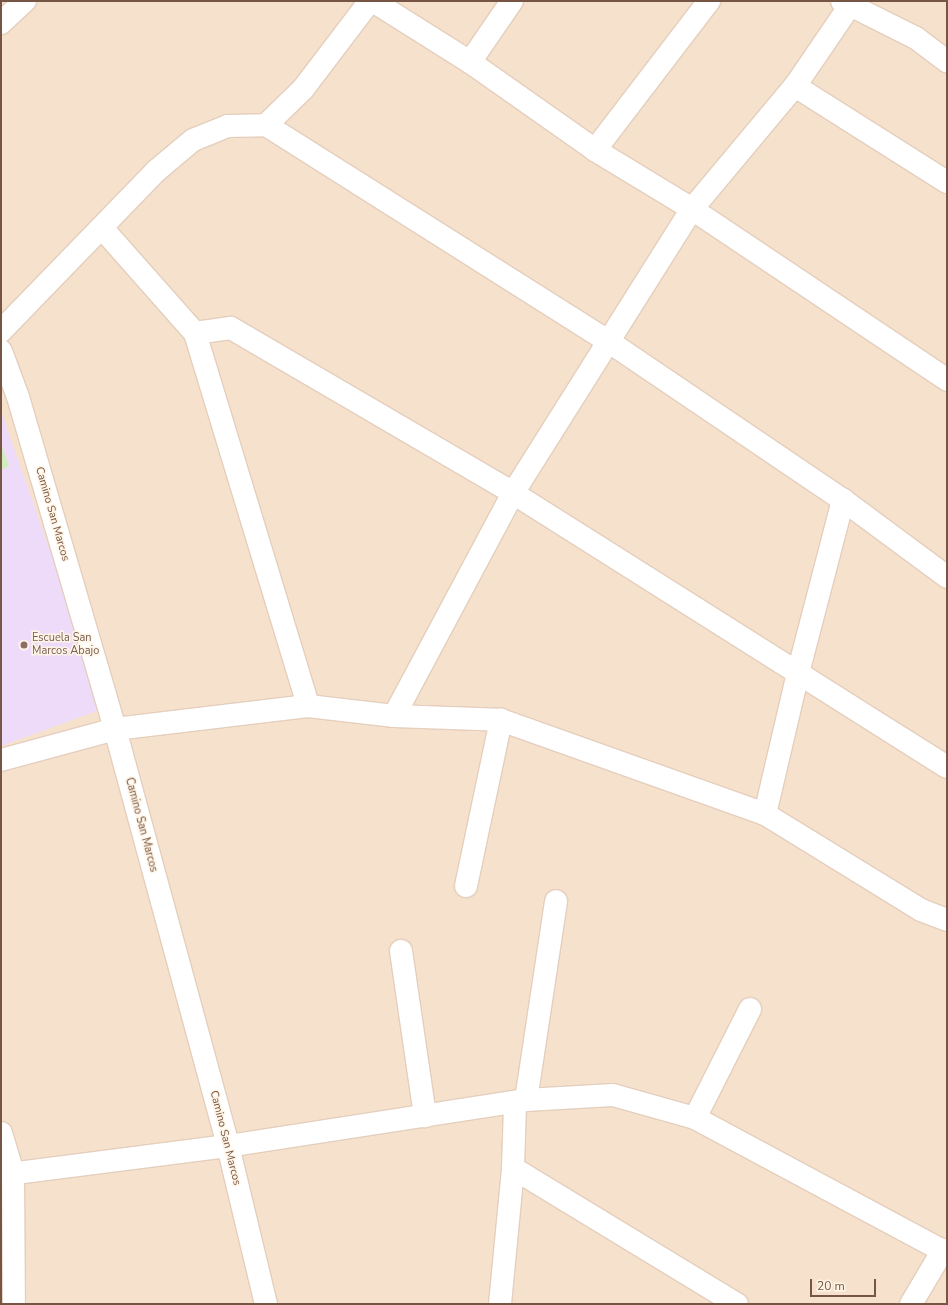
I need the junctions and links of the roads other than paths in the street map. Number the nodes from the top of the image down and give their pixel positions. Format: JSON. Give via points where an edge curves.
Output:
{"nodes":[{"id":1,"x":25,"y":1,"type":"edge"},
{"id":2,"x":370,"y":1,"type":"edge"},
{"id":3,"x":373,"y":1,"type":"edge"},
{"id":4,"x":512,"y":1,"type":"edge"},
{"id":5,"x":709,"y":1,"type":"edge"},
{"id":6,"x":848,"y":3,"type":"edge"},
{"id":7,"x":1,"y":23,"type":"edge"},
{"id":8,"x":947,"y":61,"type":"edge"},
{"id":9,"x":470,"y":62,"type":"junction"},
{"id":10,"x":795,"y":86,"type":"junction"},
{"id":11,"x":266,"y":124,"type":"junction"},
{"id":12,"x":595,"y":150,"type":"junction"},
{"id":13,"x":947,"y":182,"type":"edge"},
{"id":14,"x":692,"y":209,"type":"junction"},
{"id":15,"x":102,"y":228,"type":"junction"},
{"id":16,"x":1,"y":331,"type":"edge"},
{"id":17,"x":195,"y":333,"type":"junction"},
{"id":18,"x":608,"y":341,"type":"junction"},
{"id":19,"x":1,"y":351,"type":"edge"},
{"id":20,"x":947,"y":380,"type":"edge"},
{"id":21,"x":513,"y":493,"type":"junction"},
{"id":22,"x":843,"y":500,"type":"junction"},
{"id":23,"x":947,"y":577,"type":"edge"},
{"id":24,"x":798,"y":673,"type":"junction"},
{"id":25,"x":308,"y":706,"type":"junction"},
{"id":26,"x":394,"y":716,"type":"junction"},
{"id":27,"x":501,"y":720,"type":"junction"},
{"id":28,"x":115,"y":729,"type":"junction"},
{"id":29,"x":1,"y":760,"type":"edge"},
{"id":30,"x":947,"y":767,"type":"edge"},
{"id":31,"x":766,"y":814,"type":"junction"},
{"id":32,"x":466,"y":886,"type":"dead end"},
{"id":33,"x":556,"y":901,"type":"dead end"},
{"id":34,"x":947,"y":920,"type":"edge"},
{"id":35,"x":401,"y":951,"type":"dead end"},
{"id":36,"x":750,"y":1009,"type":"dead end"},
{"id":37,"x":520,"y":1102,"type":"junction"},
{"id":38,"x":425,"y":1116,"type":"junction"},
{"id":39,"x":695,"y":1118,"type":"junction"},
{"id":40,"x":1,"y":1133,"type":"edge"},
{"id":41,"x":228,"y":1146,"type":"junction"},
{"id":42,"x":513,"y":1168,"type":"junction"},
{"id":43,"x":7,"y":1174,"type":"edge"},
{"id":44,"x":945,"y":1252,"type":"edge"},
{"id":45,"x":14,"y":1304,"type":"edge"},
{"id":46,"x":266,"y":1304,"type":"edge"},
{"id":47,"x":500,"y":1304,"type":"edge"},
{"id":48,"x":737,"y":1304,"type":"edge"},
{"id":49,"x":911,"y":1304,"type":"edge"}],
"edges":[{"from":1,"to":7,"type":"street"},
{"from":2,"to":11,"type":"street","via":[[303,89]]},
{"from":3,"to":9,"type":"street"},
{"from":4,"to":9,"type":"street"},
{"from":5,"to":12,"type":"street"},
{"from":6,"to":8,"type":"street","via":[[916,38]]},
{"from":6,"to":10,"type":"street"},
{"from":9,"to":12,"type":"street"},
{"from":10,"to":13,"type":"street"},
{"from":10,"to":14,"type":"street"},
{"from":11,"to":15,"type":"street","via":[[227,126],[193,140],[156,171]]},
{"from":11,"to":18,"type":"street"},
{"from":12,"to":14,"type":"street"},
{"from":14,"to":18,"type":"street"},
{"from":14,"to":20,"type":"street"},
{"from":15,"to":16,"type":"street"},
{"from":15,"to":17,"type":"street"},
{"from":17,"to":21,"type":"street","via":[[232,328]]},
{"from":17,"to":25,"type":"street"},
{"from":18,"to":21,"type":"street"},
{"from":18,"to":22,"type":"street"},
{"from":19,"to":28,"type":"street","name":"Camino San Marcos","via":[[18,397]]},
{"from":21,"to":24,"type":"street"},
{"from":21,"to":26,"type":"street"},
{"from":22,"to":23,"type":"street"},
{"from":22,"to":24,"type":"street"},
{"from":24,"to":30,"type":"street"},
{"from":24,"to":31,"type":"street"},
{"from":25,"to":26,"type":"street"},
{"from":25,"to":28,"type":"street"},
{"from":26,"to":27,"type":"street"},
{"from":27,"to":31,"type":"street"},
{"from":27,"to":32,"type":"street"},
{"from":28,"to":29,"type":"street"},
{"from":28,"to":41,"type":"street","name":"Camino San Marcos"},
{"from":31,"to":34,"type":"street","via":[[921,910]]},
{"from":33,"to":37,"type":"street"},
{"from":35,"to":38,"type":"street"},
{"from":36,"to":39,"type":"street"},
{"from":37,"to":38,"type":"street"},
{"from":37,"to":39,"type":"street","via":[[613,1096]]},
{"from":37,"to":42,"type":"street"},
{"from":38,"to":41,"type":"street"},
{"from":39,"to":44,"type":"street"},
{"from":40,"to":43,"type":"street"},
{"from":41,"to":43,"type":"street"},
{"from":41,"to":46,"type":"street","name":"Camino San Marcos"},
{"from":42,"to":47,"type":"street"},
{"from":42,"to":48,"type":"street"},
{"from":43,"to":45,"type":"street"},
{"from":44,"to":49,"type":"street"}]}
